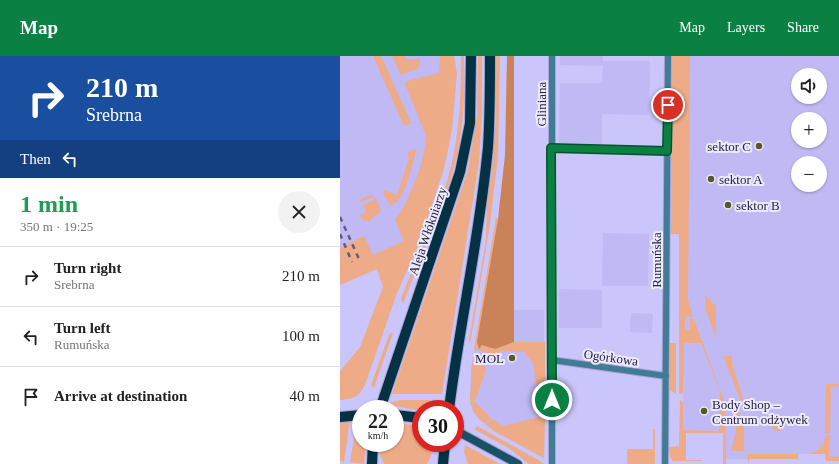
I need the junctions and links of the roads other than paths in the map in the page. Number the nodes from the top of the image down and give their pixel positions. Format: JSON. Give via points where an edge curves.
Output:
{"nodes":[{"id":1,"x":472,"y":56,"type":"edge"},
{"id":2,"x":490,"y":56,"type":"edge"},
{"id":3,"x":552,"y":56,"type":"edge"},
{"id":4,"x":668,"y":56,"type":"edge"},
{"id":5,"x":551,"y":148,"type":"junction"},
{"id":6,"x":667,"y":151,"type":"junction"},
{"id":7,"x":552,"y":360,"type":"junction"},
{"id":8,"x":666,"y":376,"type":"junction"},
{"id":9,"x":383,"y":400,"type":"edge"},
{"id":10,"x":450,"y":400,"type":"edge"},
{"id":11,"x":352,"y":415,"type":"edge"},
{"id":12,"x":340,"y":416,"type":"edge"},
{"id":13,"x":464,"y":435,"type":"edge"},
{"id":14,"x":373,"y":452,"type":"edge"},
{"id":15,"x":444,"y":452,"type":"edge"},
{"id":16,"x":372,"y":464,"type":"edge"},
{"id":17,"x":443,"y":464,"type":"edge"},
{"id":18,"x":518,"y":464,"type":"edge"},
{"id":19,"x":552,"y":464,"type":"edge"},
{"id":20,"x":665,"y":464,"type":"edge"}],
"edges":[{"from":1,"to":9,"type":"main road","name":"Aleja Włókniarzy","via":[[470,123],[460,172]]},
{"from":2,"to":10,"type":"main road","via":[[489,129],[484,176]]},
{"from":3,"to":5,"type":"street","name":"Gliniana"},
{"from":4,"to":6,"type":"street","name":"Rumuńska"},
{"from":5,"to":6,"type":"street"},
{"from":5,"to":7,"type":"street","name":"Gliniana"},
{"from":6,"to":8,"type":"street","name":"Rumuńska"},
{"from":7,"to":8,"type":"street","name":"Ogórkowa"},
{"from":7,"to":19,"type":"street","name":"Gliniana"},
{"from":8,"to":20,"type":"street","name":"Rumuńska"},
{"from":11,"to":12,"type":"main road"},
{"from":13,"to":18,"type":"street"},
{"from":14,"to":16,"type":"main road"},
{"from":15,"to":17,"type":"main road"}]}
